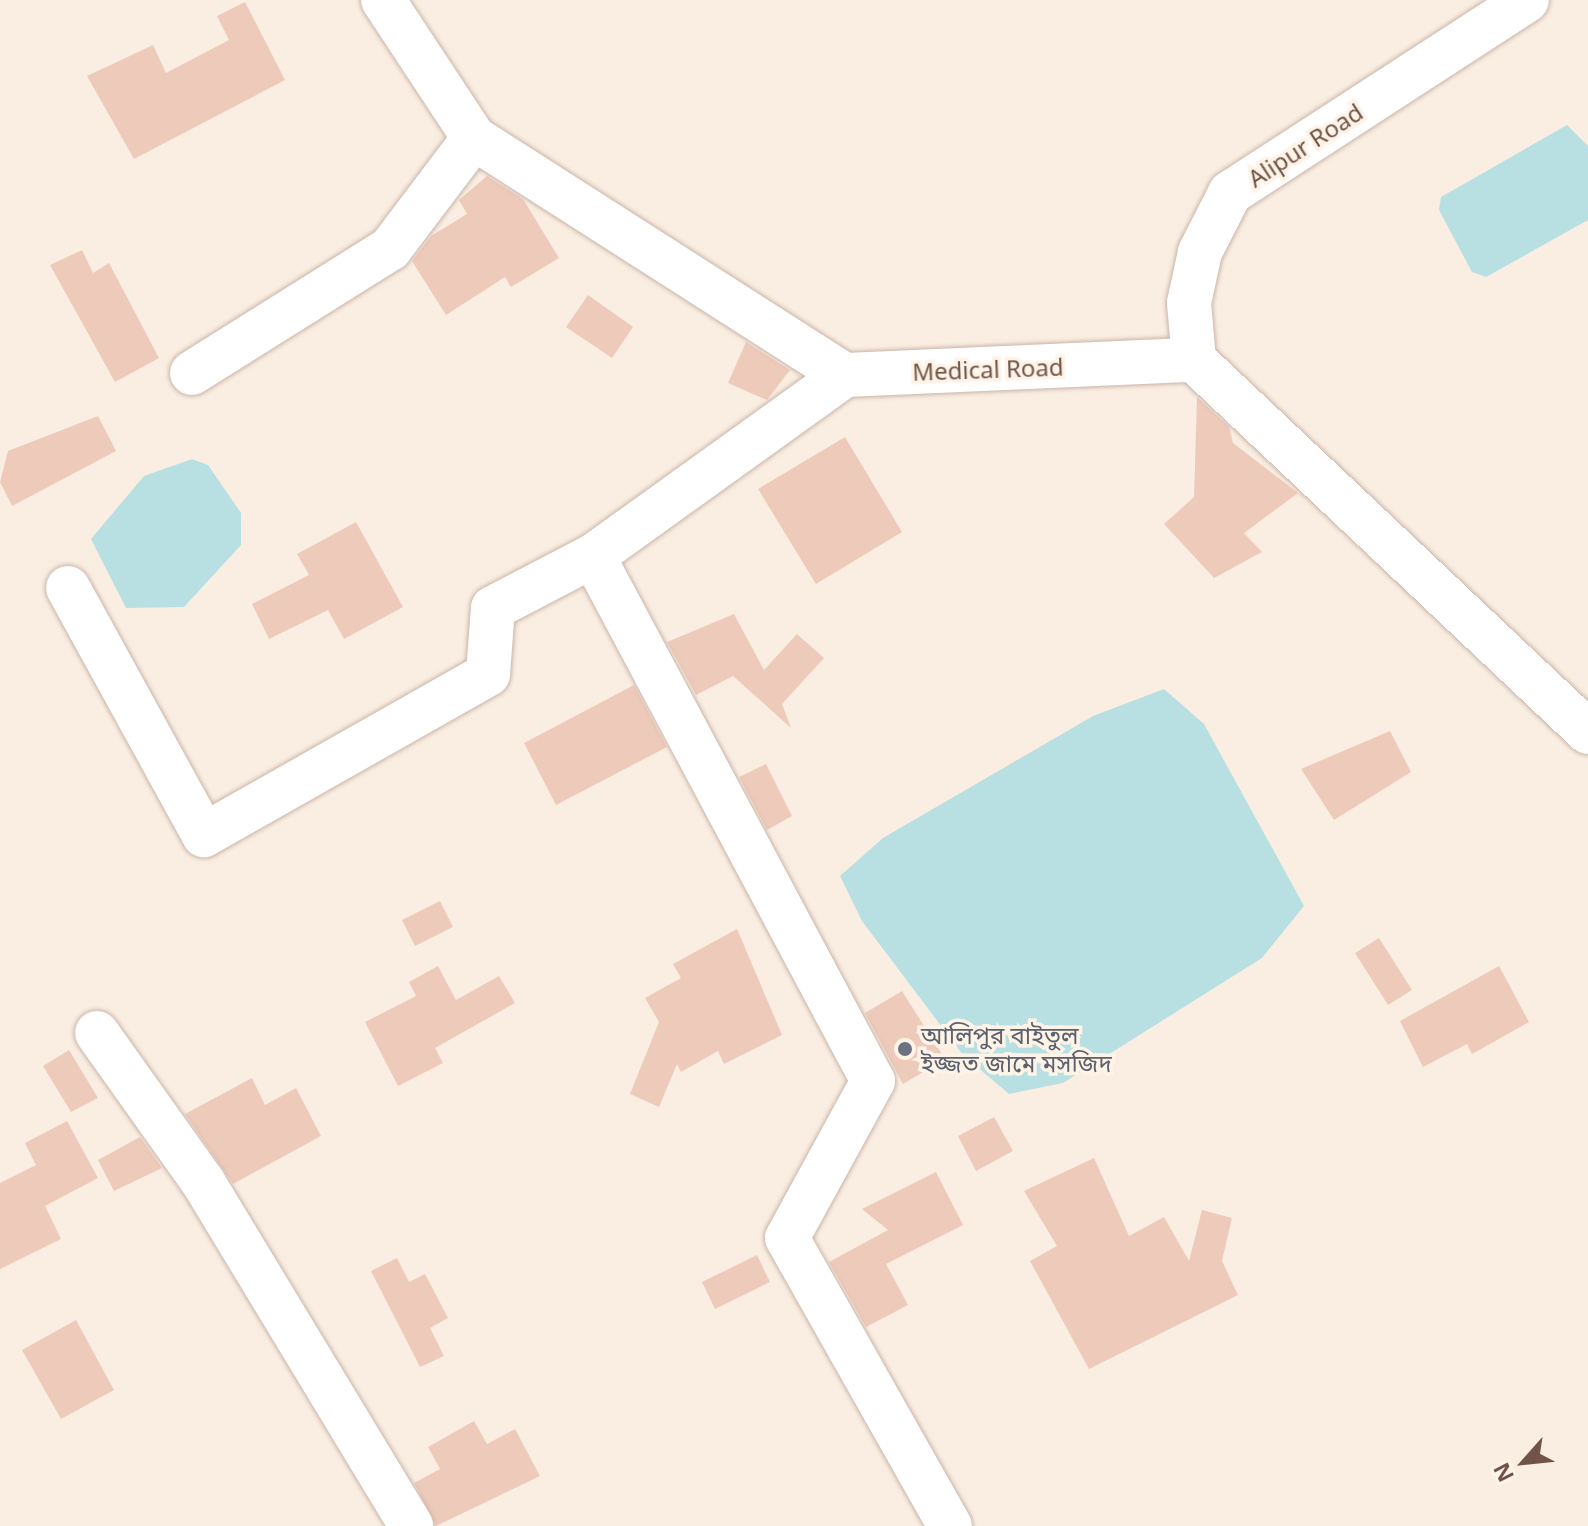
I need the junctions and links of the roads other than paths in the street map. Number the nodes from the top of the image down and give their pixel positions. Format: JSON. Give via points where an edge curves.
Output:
{"nodes":[{"id":1,"x":383,"y":0,"type":"edge"},
{"id":2,"x":1527,"y":0,"type":"edge"},
{"id":3,"x":474,"y":138,"type":"junction"},
{"id":4,"x":1194,"y":360,"type":"junction"},
{"id":5,"x":192,"y":373,"type":"dead end"},
{"id":6,"x":845,"y":375,"type":"junction"},
{"id":7,"x":593,"y":556,"type":"junction"},
{"id":8,"x":68,"y":588,"type":"dead end"},
{"id":9,"x":1588,"y":732,"type":"edge"},
{"id":10,"x":97,"y":1033,"type":"dead end"},
{"id":11,"x":411,"y":1526,"type":"edge"},
{"id":12,"x":950,"y":1526,"type":"edge"}],
"edges":[{"from":1,"to":3,"type":"street"},
{"from":2,"to":4,"type":"street","name":"Alipur Road","via":[[1230,193],[1200,252],[1189,303]]},
{"from":3,"to":5,"type":"street","via":[[390,249]]},
{"from":3,"to":6,"type":"street"},
{"from":4,"to":6,"type":"street","name":"Medical Road"},
{"from":4,"to":9,"type":"street"},
{"from":6,"to":7,"type":"street"},
{"from":7,"to":8,"type":"street","via":[[493,608],[488,674],[204,835]]},
{"from":7,"to":12,"type":"street","via":[[873,1081],[787,1238]]},
{"from":10,"to":11,"type":"street","via":[[203,1182]]}]}
